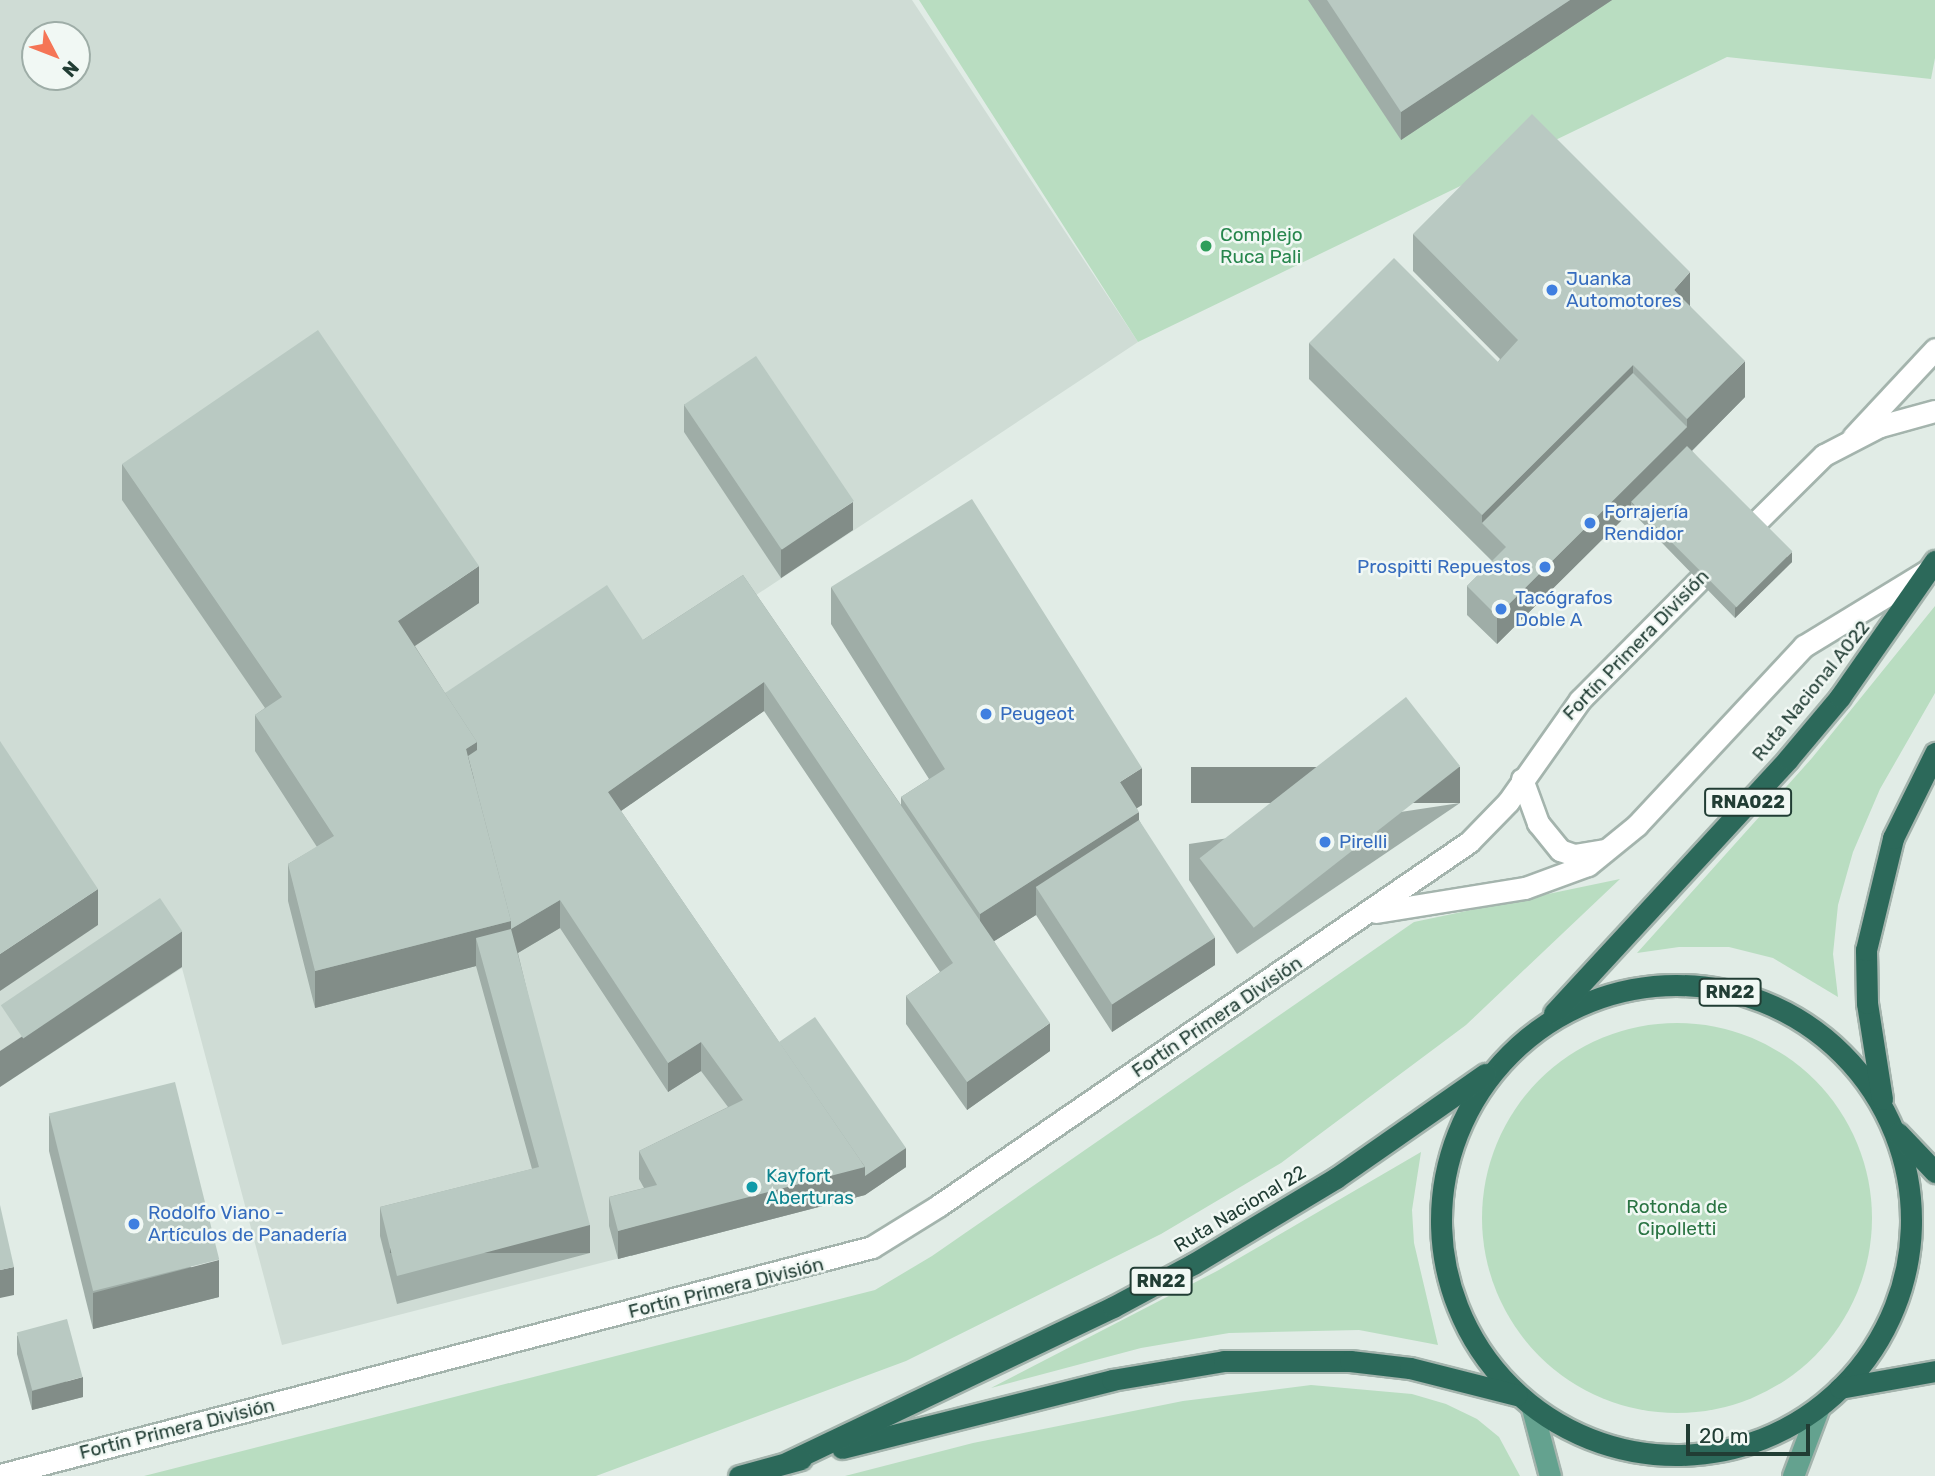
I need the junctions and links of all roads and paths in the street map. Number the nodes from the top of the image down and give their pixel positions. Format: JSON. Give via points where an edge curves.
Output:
{"nodes":[{"id":1,"x":1935,"y":349,"type":"edge"},
{"id":2,"x":1935,"y":411,"type":"edge"},
{"id":3,"x":1853,"y":436,"type":"junction"},
{"id":4,"x":1932,"y":565,"type":"edge"},
{"id":5,"x":1935,"y":753,"type":"edge"},
{"id":6,"x":1522,"y":779,"type":"junction"},
{"id":7,"x":1615,"y":848,"type":"junction"},
{"id":8,"x":1367,"y":914,"type":"junction"},
{"id":9,"x":1541,"y":1027,"type":"junction"},
{"id":10,"x":1508,"y":1056,"type":"junction"},
{"id":11,"x":1884,"y":1108,"type":"junction"},
{"id":12,"x":1894,"y":1129,"type":"junction"},
{"id":13,"x":1935,"y":1172,"type":"edge"},
{"id":14,"x":1935,"y":1371,"type":"edge"},
{"id":15,"x":1840,"y":1388,"type":"junction"},
{"id":16,"x":1524,"y":1401,"type":"junction"},
{"id":17,"x":1819,"y":1407,"type":"junction"},
{"id":18,"x":788,"y":1462,"type":"junction"},
{"id":19,"x":0,"y":1475,"type":"edge"},
{"id":20,"x":739,"y":1476,"type":"edge"},
{"id":21,"x":1550,"y":1476,"type":"edge"},
{"id":22,"x":1793,"y":1476,"type":"edge"}],
"edges":[{"from":1,"to":3,"type":"street"},
{"from":2,"to":3,"type":"street","name":"Fortín Primera División"},
{"from":3,"to":6,"type":"street","name":"Fortín Primera División","via":[[1801,476],[1590,691],[1557,727]]},
{"from":4,"to":7,"type":"street","name":"Fortín Primera División","via":[[1804,646]]},
{"from":4,"to":9,"type":"highway","name":"Ruta Nacional A022","number":"RNA022","via":[[1876,648],[1805,738]]},
{"from":5,"to":11,"type":"highway","via":[[1892,838],[1866,950],[1867,1003]]},
{"from":6,"to":7,"type":"street","via":[[1538,823],[1560,850],[1574,855]]},
{"from":6,"to":8,"type":"street","name":"Fortín Primera División","via":[[1469,842]]},
{"from":7,"to":8,"type":"street","name":"Fortín Primera División","via":[[1579,870],[1525,888]]},
{"from":8,"to":19,"type":"street","name":"Fortín Primera División","via":[[872,1247]]},
{"from":9,"to":10,"type":"highway","number":"RN22"},
{"from":9,"to":11,"type":"highway","number":"RN22","via":[[1580,1005],[1621,991],[1665,985],[1731,992],[1793,1015],[1829,1040]]},
{"from":10,"to":16,"type":"highway","number":"RN22","via":[[1481,1089],[1447,1166],[1441,1207],[1442,1249],[1451,1290],[1489,1364]]},
{"from":10,"to":18,"type":"highway","name":"Ruta Nacional 22","number":"RN22","via":[[1368,1157],[1193,1264],[1102,1313]]},
{"from":11,"to":12,"type":"highway","number":"RN22"},
{"from":12,"to":13,"type":"highway"},
{"from":12,"to":15,"type":"highway","number":"RN22","via":[[1907,1171],[1912,1215],[1909,1259],[1897,1301],[1878,1341]]},
{"from":14,"to":15,"type":"highway"},
{"from":15,"to":17,"type":"highway","number":"RN22"},
{"from":16,"to":17,"type":"highway","number":"RN22","via":[[1569,1431],[1611,1447],[1665,1455],[1741,1447],[1782,1431]]},
{"from":16,"to":18,"type":"highway","name":"Ruta Nacional 22","number":"RN22","via":[[1410,1368],[1350,1361],[1224,1361],[1112,1380]]},
{"from":16,"to":21,"type":"main road"},
{"from":17,"to":22,"type":"main road"},
{"from":18,"to":20,"type":"highway","name":"Ruta Nacional 22","number":"RN22"}]}
